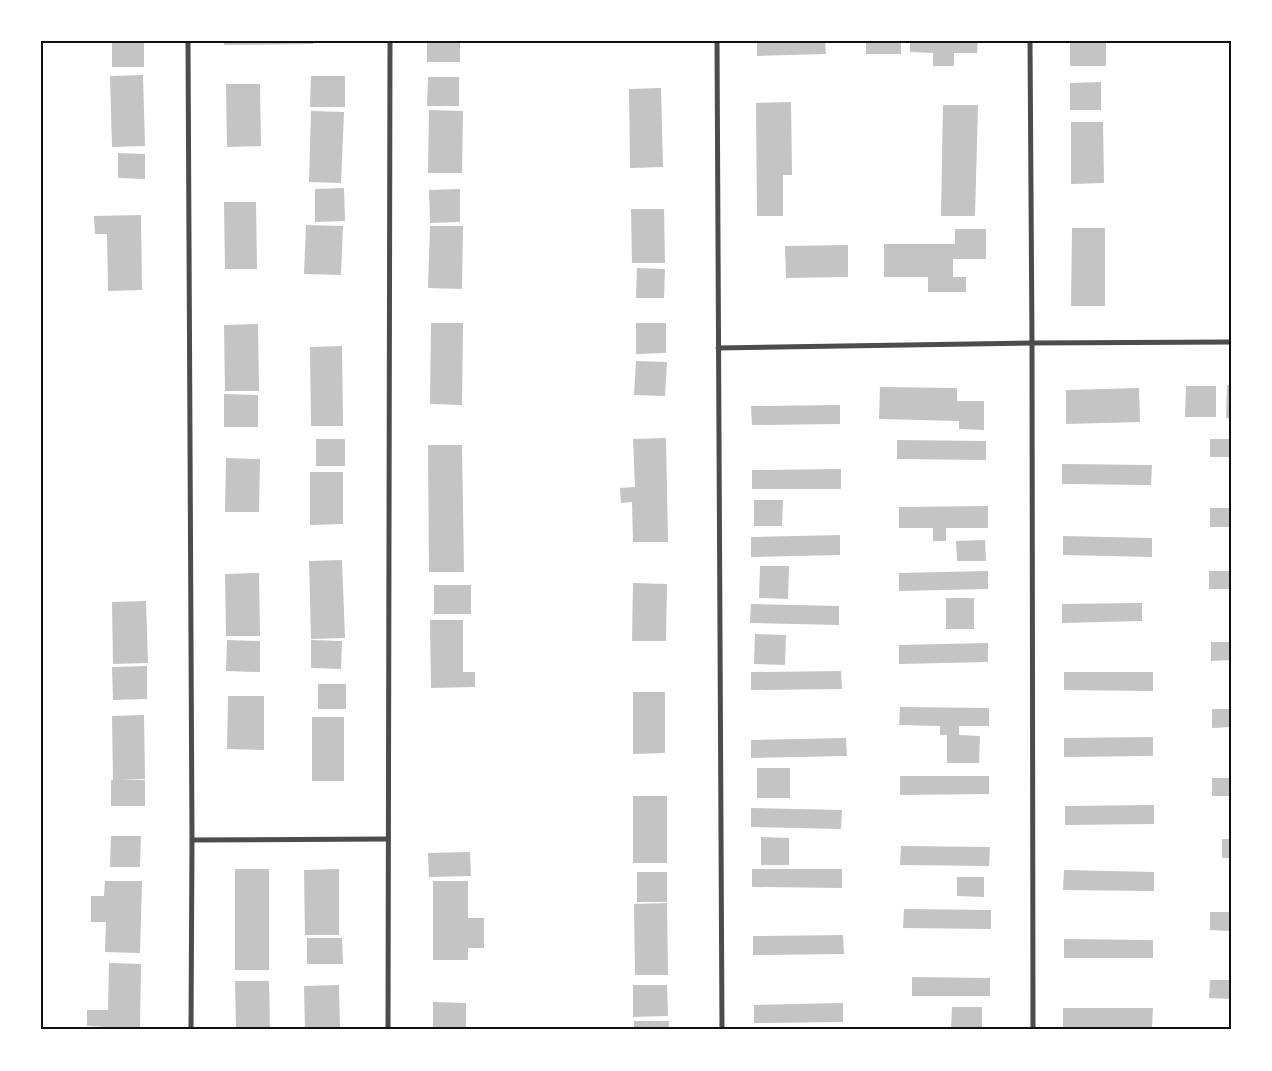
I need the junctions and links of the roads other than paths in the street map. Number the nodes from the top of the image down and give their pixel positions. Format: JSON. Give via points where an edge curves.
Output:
{"nodes":[{"id":1,"x":188,"y":41,"type":"edge"},
{"id":2,"x":390,"y":41,"type":"edge"},
{"id":3,"x":717,"y":41,"type":"edge"},
{"id":4,"x":1030,"y":41,"type":"edge"},
{"id":5,"x":1032,"y":342,"type":"junction"},
{"id":6,"x":1231,"y":342,"type":"edge"},
{"id":7,"x":718,"y":348,"type":"junction"},
{"id":8,"x":388,"y":839,"type":"junction"},
{"id":9,"x":192,"y":840,"type":"junction"},
{"id":10,"x":191,"y":1030,"type":"edge"},
{"id":11,"x":388,"y":1030,"type":"edge"},
{"id":12,"x":722,"y":1030,"type":"edge"},
{"id":13,"x":1033,"y":1030,"type":"edge"}],
"edges":[{"from":1,"to":9,"type":"street"},
{"from":2,"to":8,"type":"street"},
{"from":3,"to":7,"type":"street"},
{"from":4,"to":5,"type":"street"},
{"from":5,"to":6,"type":"street"},
{"from":5,"to":7,"type":"street"},
{"from":5,"to":13,"type":"street"},
{"from":7,"to":12,"type":"street"},
{"from":8,"to":9,"type":"street"},
{"from":8,"to":11,"type":"street"},
{"from":9,"to":10,"type":"street"}]}
